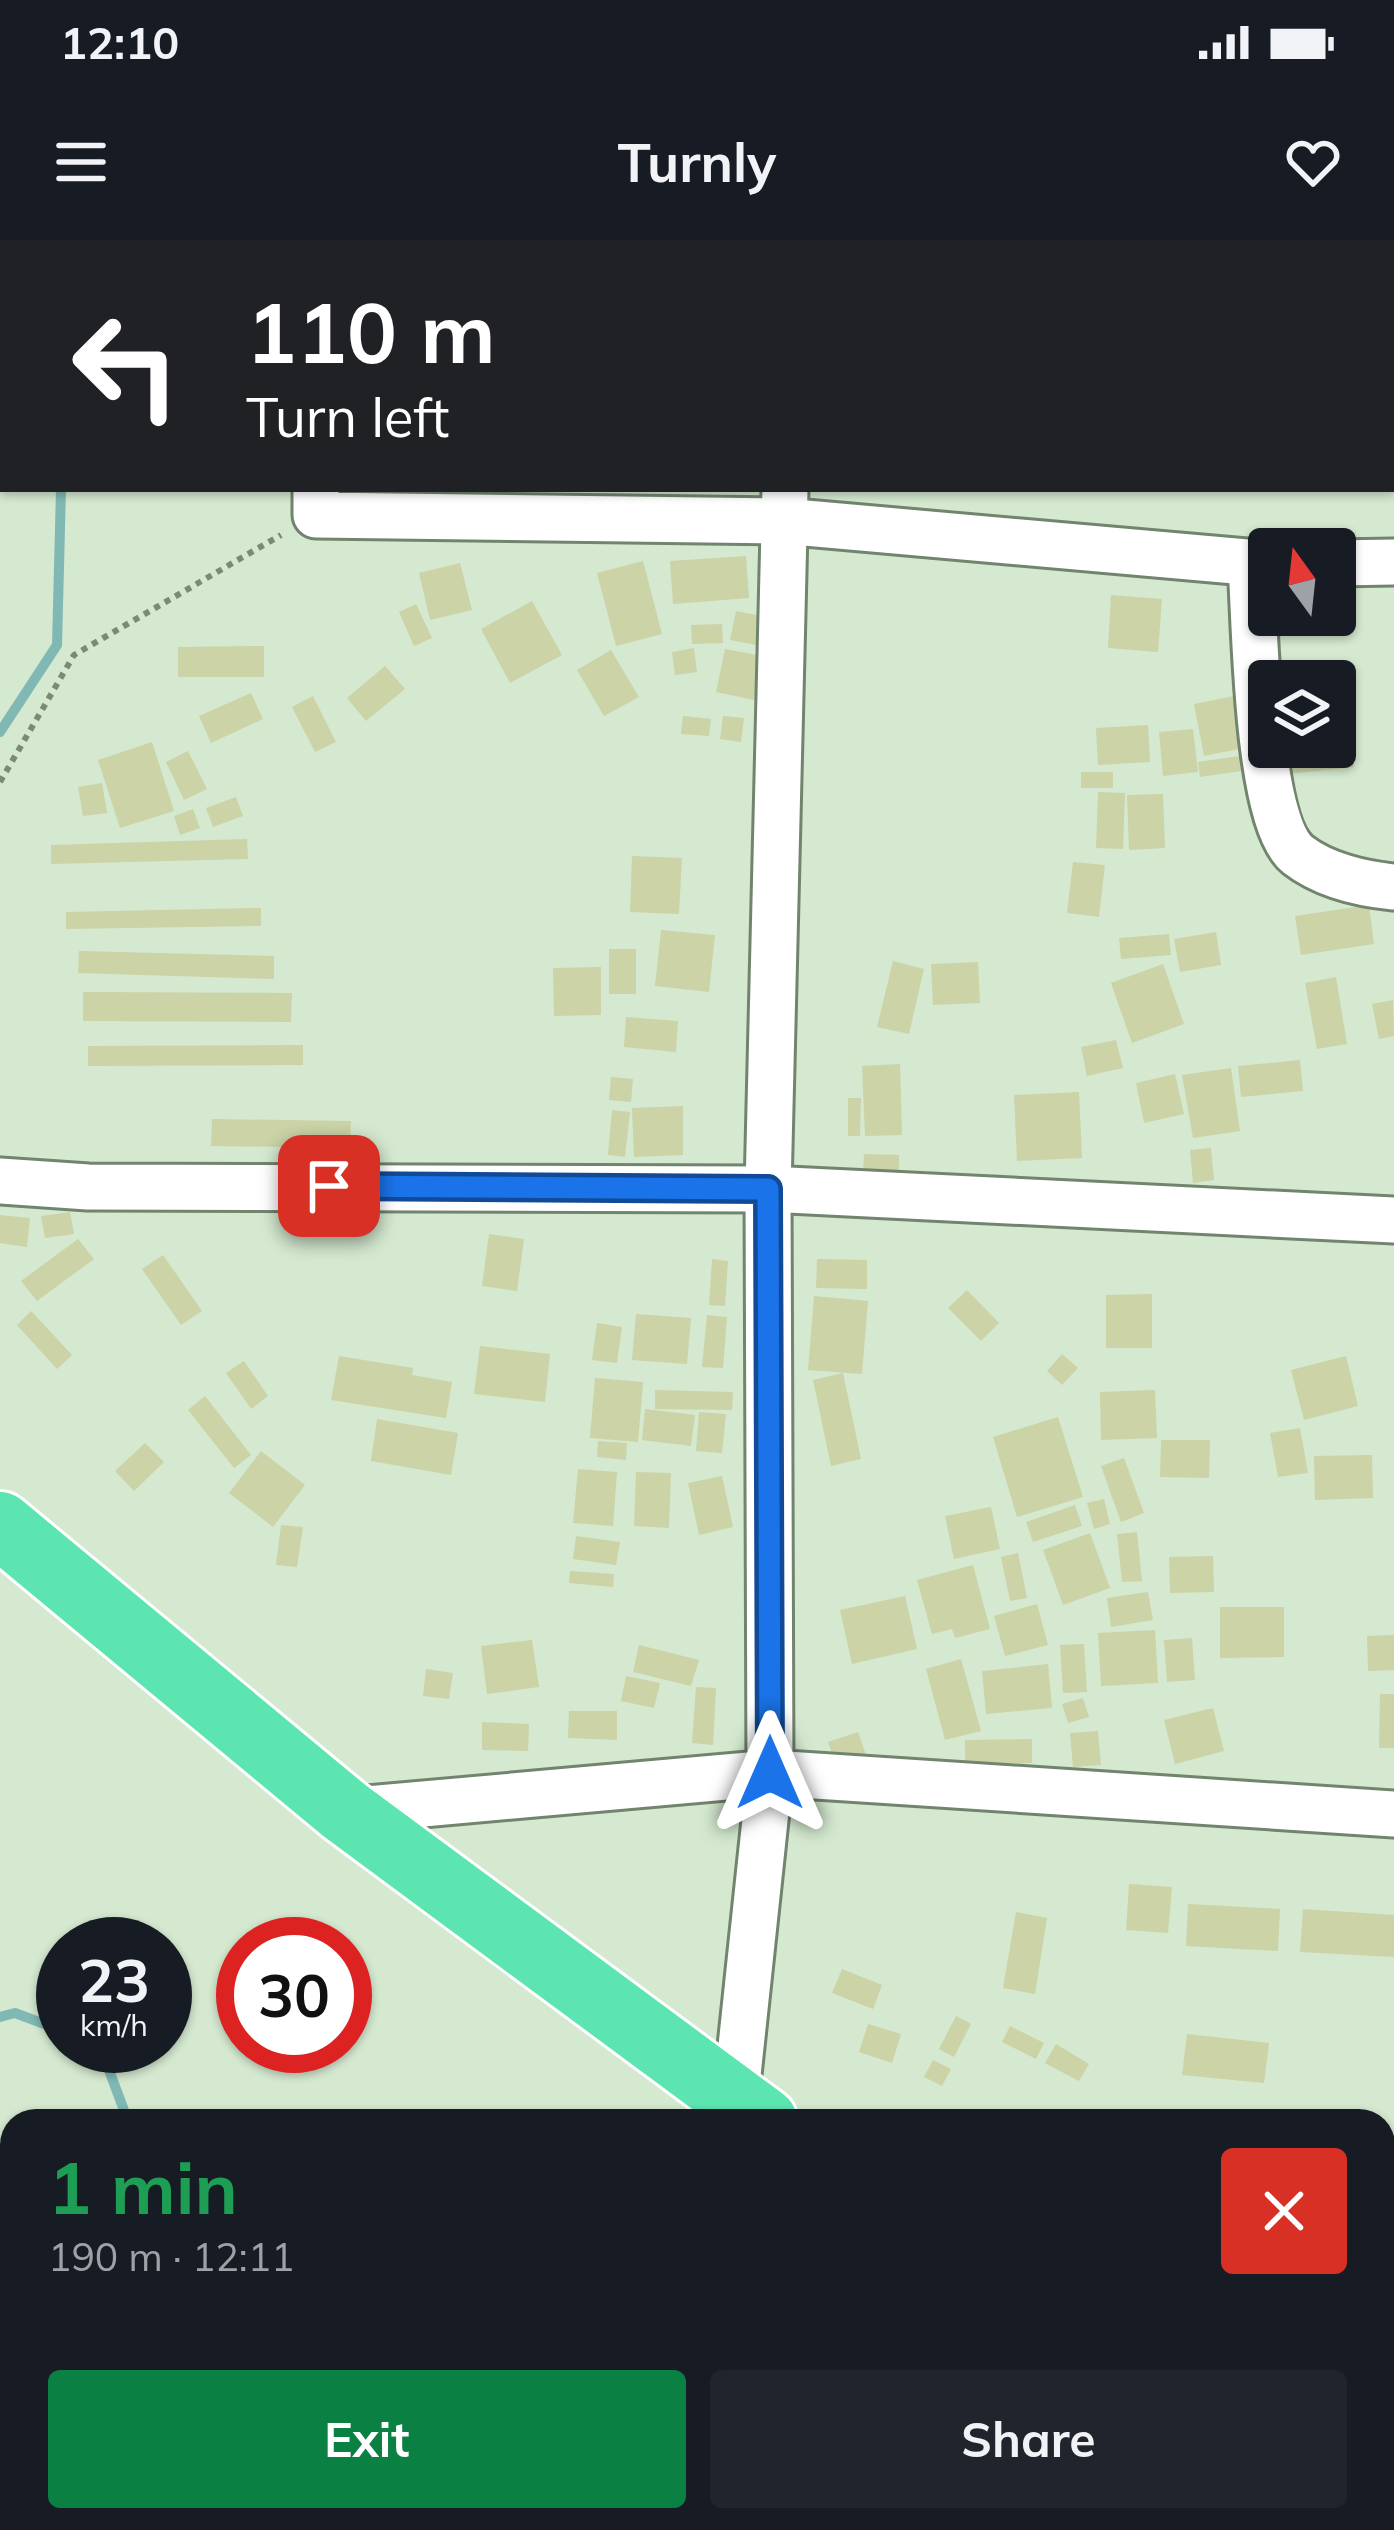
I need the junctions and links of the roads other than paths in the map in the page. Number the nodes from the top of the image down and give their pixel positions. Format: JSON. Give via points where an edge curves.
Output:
{"nodes":[{"id":1,"x":316,"y":502,"type":"edge"},
{"id":2,"x":784,"y":505,"type":"edge"},
{"id":3,"x":1394,"y":562,"type":"edge"},
{"id":4,"x":1248,"y":563,"type":"edge"},
{"id":5,"x":1356,"y":563,"type":"edge"},
{"id":6,"x":1264,"y":636,"type":"edge"},
{"id":7,"x":1394,"y":887,"type":"edge"},
{"id":8,"x":0,"y":1180,"type":"edge"},
{"id":9,"x":768,"y":1189,"type":"junction"},
{"id":10,"x":1394,"y":1220,"type":"edge"},
{"id":11,"x":0,"y":1525,"type":"edge"},
{"id":12,"x":770,"y":1773,"type":"junction"},
{"id":13,"x":345,"y":1810,"type":"junction"},
{"id":14,"x":1394,"y":1814,"type":"edge"},
{"id":15,"x":745,"y":2109,"type":"edge"},
{"id":16,"x":749,"y":2109,"type":"edge"}],
"edges":[{"from":1,"to":2,"type":"street"},
{"from":2,"to":4,"type":"street"},
{"from":2,"to":9,"type":"street"},
{"from":3,"to":5,"type":"street"},
{"from":6,"to":7,"type":"street","via":[[1272,808],[1294,853],[1336,875]]},
{"from":8,"to":9,"type":"street"},
{"from":9,"to":10,"type":"street"},
{"from":9,"to":12,"type":"street"},
{"from":11,"to":13,"type":"highway"},
{"from":12,"to":13,"type":"street"},
{"from":12,"to":14,"type":"street"},
{"from":12,"to":16,"type":"street"},
{"from":13,"to":15,"type":"highway"}]}
